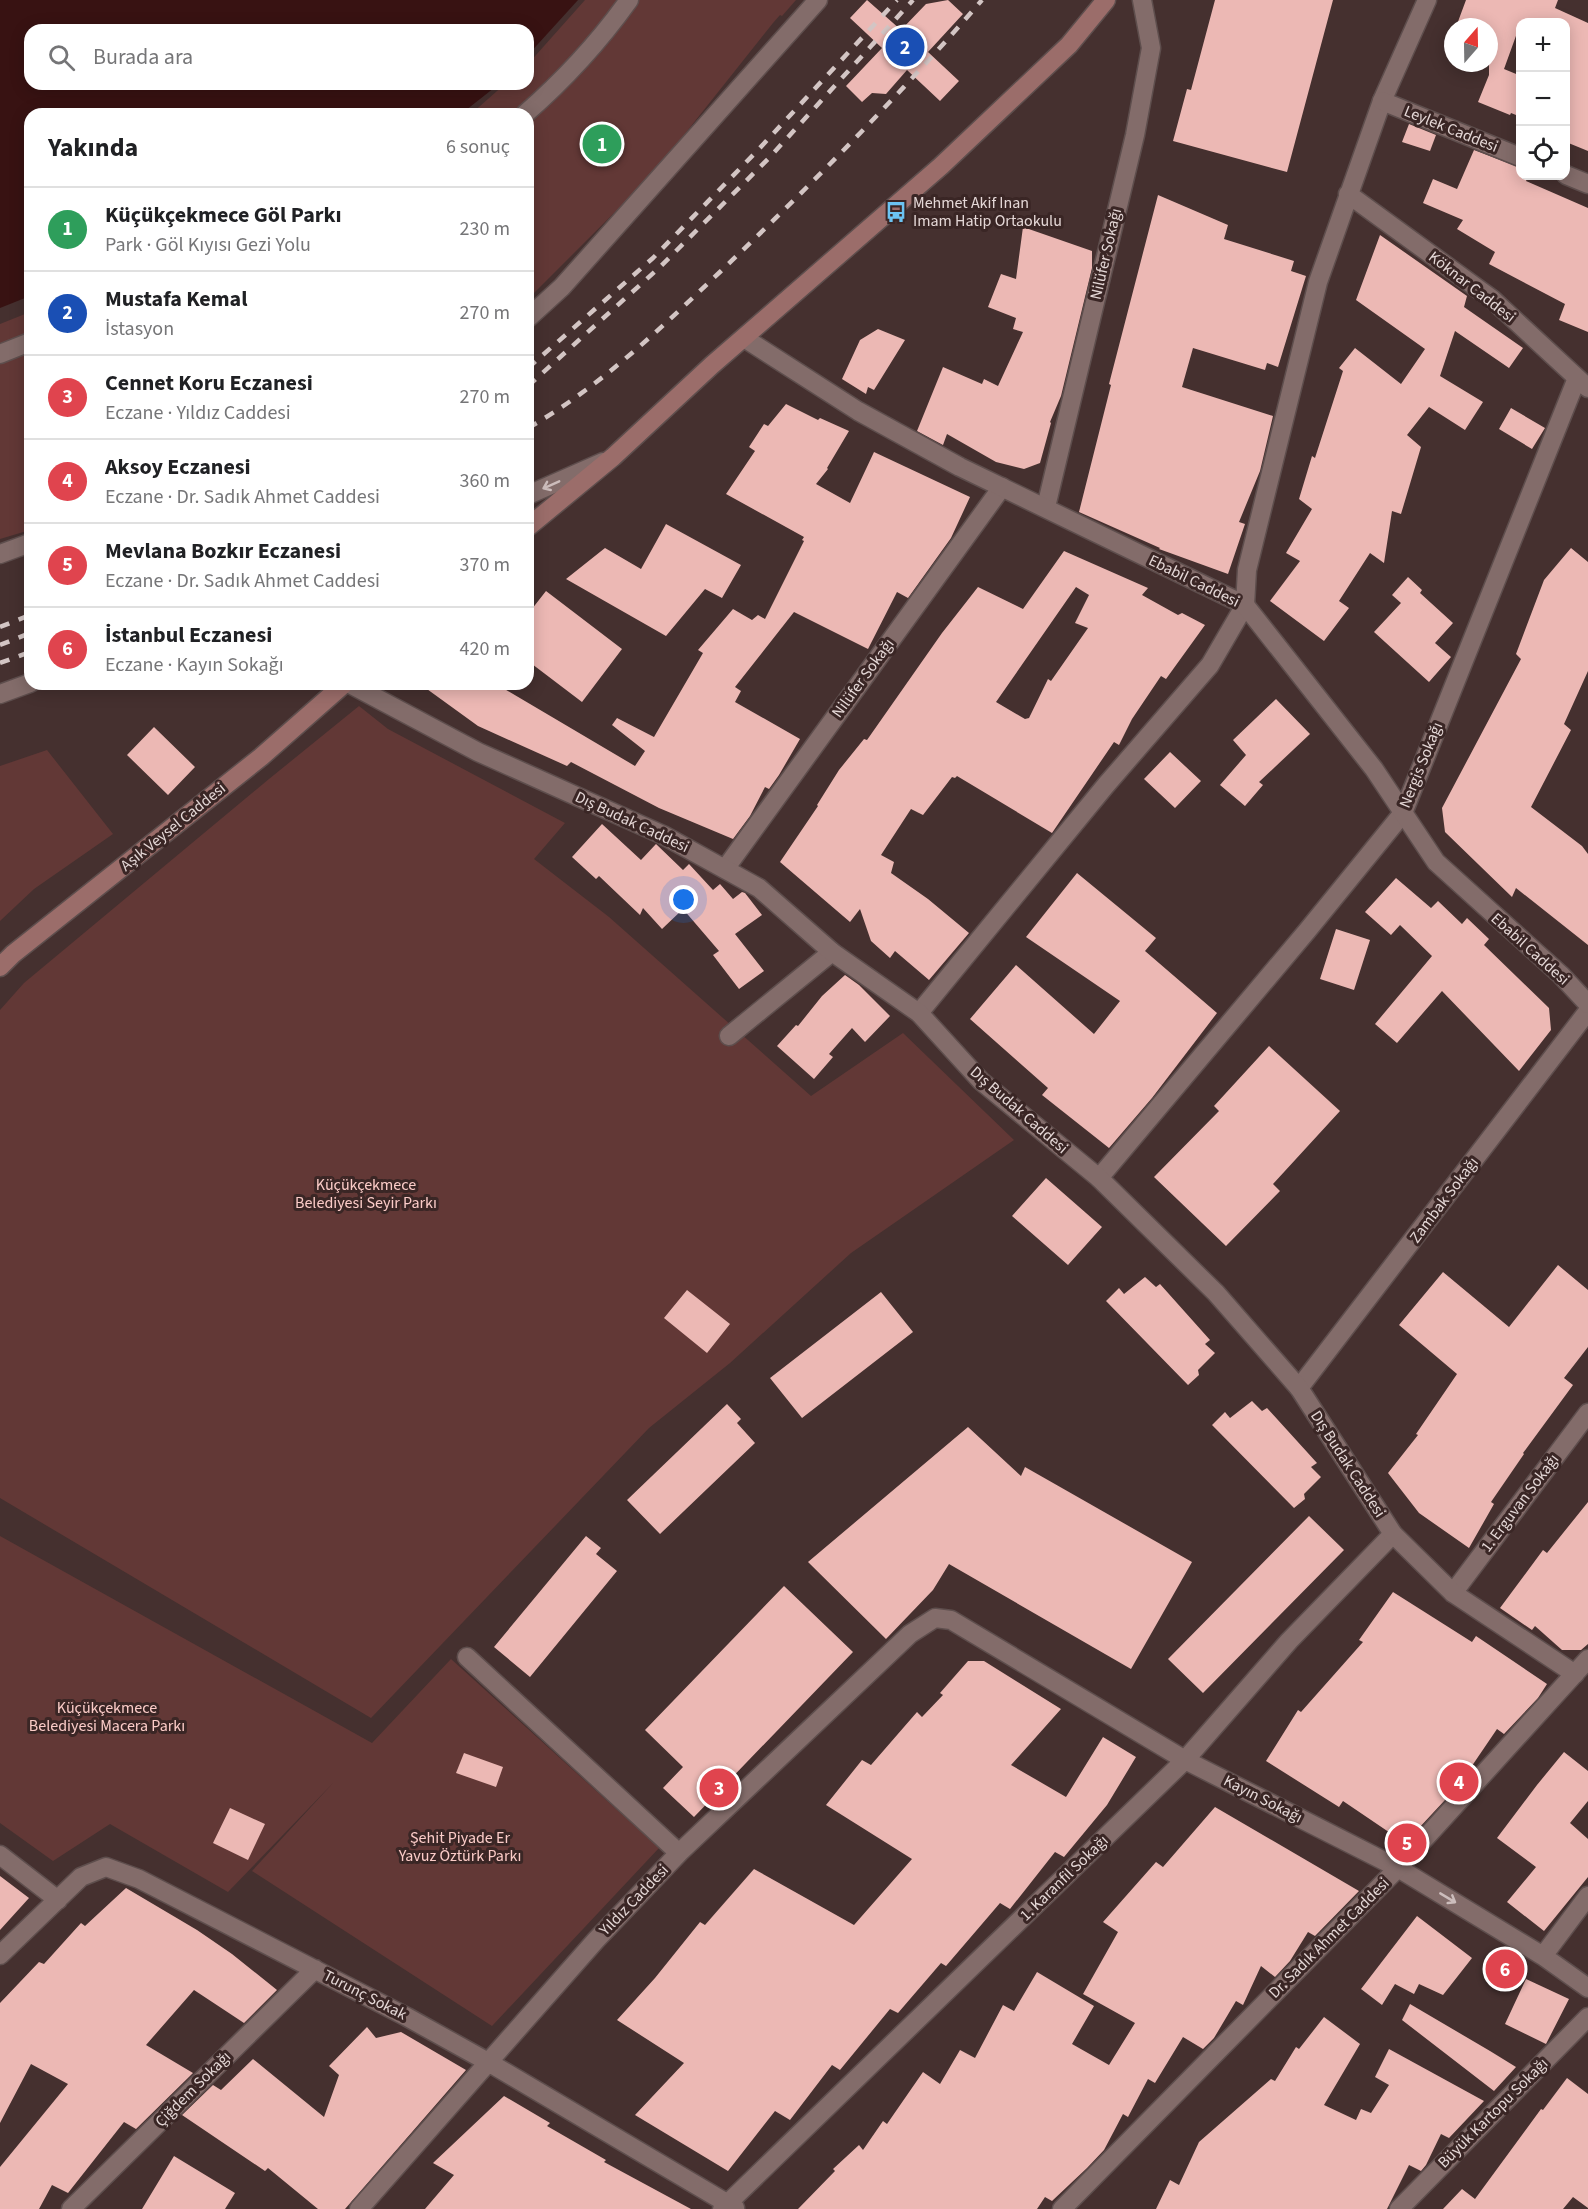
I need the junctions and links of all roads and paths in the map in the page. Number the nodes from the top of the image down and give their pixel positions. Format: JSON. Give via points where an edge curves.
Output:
{"nodes":[{"id":1,"x":629,"y":0,"type":"edge"},
{"id":2,"x":818,"y":0,"type":"edge"},
{"id":3,"x":1106,"y":0,"type":"edge"},
{"id":4,"x":1142,"y":0,"type":"edge"},
{"id":5,"x":1427,"y":0,"type":"edge"},
{"id":6,"x":1382,"y":101,"type":"junction"},
{"id":7,"x":532,"y":108,"type":"edge"},
{"id":8,"x":1516,"y":155,"type":"edge"},
{"id":9,"x":1570,"y":177,"type":"edge"},
{"id":10,"x":1588,"y":184,"type":"edge"},
{"id":11,"x":1348,"y":194,"type":"junction"},
{"id":12,"x":534,"y":313,"type":"edge"},
{"id":13,"x":744,"y":338,"type":"junction"},
{"id":14,"x":24,"y":344,"type":"edge"},
{"id":15,"x":0,"y":354,"type":"edge"},
{"id":16,"x":1583,"y":382,"type":"edge"},
{"id":17,"x":612,"y":457,"type":"junction"},
{"id":18,"x":1002,"y":487,"type":"junction"},
{"id":19,"x":534,"y":492,"type":"edge"},
{"id":20,"x":1046,"y":507,"type":"junction"},
{"id":21,"x":534,"y":522,"type":"edge"},
{"id":22,"x":24,"y":545,"type":"edge"},
{"id":23,"x":0,"y":554,"type":"edge"},
{"id":24,"x":1245,"y":605,"type":"junction"},
{"id":25,"x":24,"y":686,"type":"edge"},
{"id":26,"x":337,"y":690,"type":"edge"},
{"id":27,"x":361,"y":690,"type":"edge"},
{"id":28,"x":0,"y":694,"type":"edge"},
{"id":29,"x":1403,"y":813,"type":"junction"},
{"id":30,"x":724,"y":869,"type":"junction"},
{"id":31,"x":832,"y":952,"type":"junction"},
{"id":32,"x":0,"y":967,"type":"edge"},
{"id":33,"x":1588,"y":1004,"type":"edge"},
{"id":34,"x":1588,"y":1011,"type":"edge"},
{"id":35,"x":920,"y":1013,"type":"junction"},
{"id":36,"x":729,"y":1036,"type":"dead end"},
{"id":37,"x":1099,"y":1178,"type":"junction"},
{"id":38,"x":1299,"y":1388,"type":"junction"},
{"id":39,"x":1588,"y":1413,"type":"edge"},
{"id":40,"x":1393,"y":1534,"type":"junction"},
{"id":41,"x":1453,"y":1593,"type":"junction"},
{"id":42,"x":935,"y":1618,"type":"joint"},
{"id":43,"x":467,"y":1658,"type":"dead end"},
{"id":44,"x":1588,"y":1659,"type":"edge"},
{"id":45,"x":1575,"y":1674,"type":"junction"},
{"id":46,"x":1185,"y":1760,"type":"junction"},
{"id":47,"x":679,"y":1853,"type":"junction"},
{"id":48,"x":0,"y":1855,"type":"edge"},
{"id":49,"x":1398,"y":1868,"type":"junction"},
{"id":50,"x":1588,"y":1896,"type":"edge"},
{"id":51,"x":58,"y":1900,"type":"junction"},
{"id":52,"x":0,"y":1955,"type":"edge"},
{"id":53,"x":1543,"y":1956,"type":"junction"},
{"id":54,"x":315,"y":1969,"type":"junction"},
{"id":55,"x":1588,"y":1988,"type":"edge"},
{"id":56,"x":1588,"y":2017,"type":"edge"},
{"id":57,"x":488,"y":2062,"type":"junction"},
{"id":58,"x":729,"y":2207,"type":"edge"},
{"id":59,"x":71,"y":2209,"type":"edge"},
{"id":60,"x":358,"y":2209,"type":"edge"},
{"id":61,"x":1062,"y":2209,"type":"edge"},
{"id":62,"x":1399,"y":2209,"type":"edge"}],
"edges":[{"from":1,"to":7,"type":"street","via":[[611,26]]},
{"from":2,"to":12,"type":"street","via":[[562,287]]},
{"from":3,"to":13,"type":"main road","via":[[1068,45],[941,166]]},
{"from":4,"to":20,"type":"street","name":"Nilüfer Sokağı","via":[[1151,48],[1135,135]]},
{"from":5,"to":6,"type":"street"},
{"from":6,"to":8,"type":"street","name":"Leylek Caddesi"},
{"from":6,"to":11,"type":"street"},
{"from":9,"to":10,"type":"street"},
{"from":11,"to":16,"type":"street","name":"Köknar Caddesi","via":[[1492,299]]},
{"from":11,"to":24,"type":"street","via":[[1315,293],[1247,570]]},
{"from":13,"to":17,"type":"main road"},
{"from":13,"to":18,"type":"street","name":"Ebabil Caddesi","via":[[858,411]]},
{"from":14,"to":15,"type":"street"},
{"from":16,"to":29,"type":"street","name":"Nergis Sokağı"},
{"from":17,"to":19,"type":"street","one_way":true},
{"from":17,"to":21,"type":"main road"},
{"from":18,"to":20,"type":"street","name":"Ebabil Caddesi"},
{"from":18,"to":30,"type":"street","name":"Nilüfer Sokağı"},
{"from":20,"to":24,"type":"street","name":"Ebabil Caddesi"},
{"from":22,"to":23,"type":"street"},
{"from":24,"to":29,"type":"street","name":"Ebabil Caddesi","via":[[1374,769]]},
{"from":24,"to":35,"type":"street","via":[[1210,665],[1106,785]]},
{"from":25,"to":28,"type":"street"},
{"from":26,"to":32,"type":"main road","name":"Aşık Veysel Caddesi","via":[[261,757]]},
{"from":27,"to":30,"type":"street","name":"Dış Budak Caddesi","via":[[478,752],[663,835]]},
{"from":29,"to":33,"type":"street","name":"Ebabil Caddesi","via":[[1436,862]]},
{"from":29,"to":37,"type":"street","name":"Nergis Sokağı"},
{"from":30,"to":31,"type":"street","name":"Dış Budak Caddesi","via":[[759,888]]},
{"from":31,"to":35,"type":"street","name":"Dış Budak Caddesi"},
{"from":31,"to":36,"type":"street"},
{"from":34,"to":38,"type":"street","name":"Zambak Sokağı"},
{"from":35,"to":37,"type":"street","name":"Dış Budak Caddesi","via":[[981,1081]]},
{"from":37,"to":38,"type":"street","name":"Dış Budak Caddesi","via":[[1216,1293]]},
{"from":38,"to":40,"type":"street","name":"Dış Budak Caddesi"},
{"from":39,"to":41,"type":"street","name":"1. Erguvan Sokağı"},
{"from":40,"to":41,"type":"street","name":"Dış Budak Caddesi"},
{"from":40,"to":46,"type":"street","name":"1. Karanfil Sokağı","via":[[1289,1641]]},
{"from":41,"to":45,"type":"street","name":"Dış Budak Caddesi"},
{"from":42,"to":46,"type":"street","name":"Kayın Sokağı","via":[[951,1620]]},
{"from":42,"to":47,"type":"street","name":"Yıldız Caddesi","via":[[910,1634]]},
{"from":43,"to":47,"type":"street"},
{"from":44,"to":45,"type":"street","name":"Dr. Sadık Ahmet Caddesi"},
{"from":45,"to":49,"type":"street","name":"Dr. Sadık Ahmet Caddesi"},
{"from":46,"to":49,"type":"street","name":"Kayın Sokağı"},
{"from":46,"to":58,"type":"street","name":"1. Karanfil Sokağı"},
{"from":47,"to":57,"type":"street","name":"Yıldız Caddesi"},
{"from":48,"to":51,"type":"street"},
{"from":49,"to":53,"type":"street","name":"Kayın Sokağı","one_way":true},
{"from":49,"to":61,"type":"street","name":"Dr. Sadık Ahmet Caddesi"},
{"from":50,"to":53,"type":"street"},
{"from":51,"to":52,"type":"street","name":"Turunç Sokak"},
{"from":51,"to":54,"type":"street","name":"Turunç Sokak","via":[[81,1877],[106,1867],[139,1879]]},
{"from":53,"to":55,"type":"street","name":"Kayın Sokağı"},
{"from":54,"to":57,"type":"street","name":"Turunç Sokak"},
{"from":54,"to":59,"type":"street","name":"Çiğdem Sokağı"},
{"from":56,"to":62,"type":"street","name":"Büyük Kartopu Sokağı"},
{"from":57,"to":58,"type":"street","name":"Turunç Sokak"},
{"from":57,"to":60,"type":"street","name":"Yıldız Caddesi"}]}
